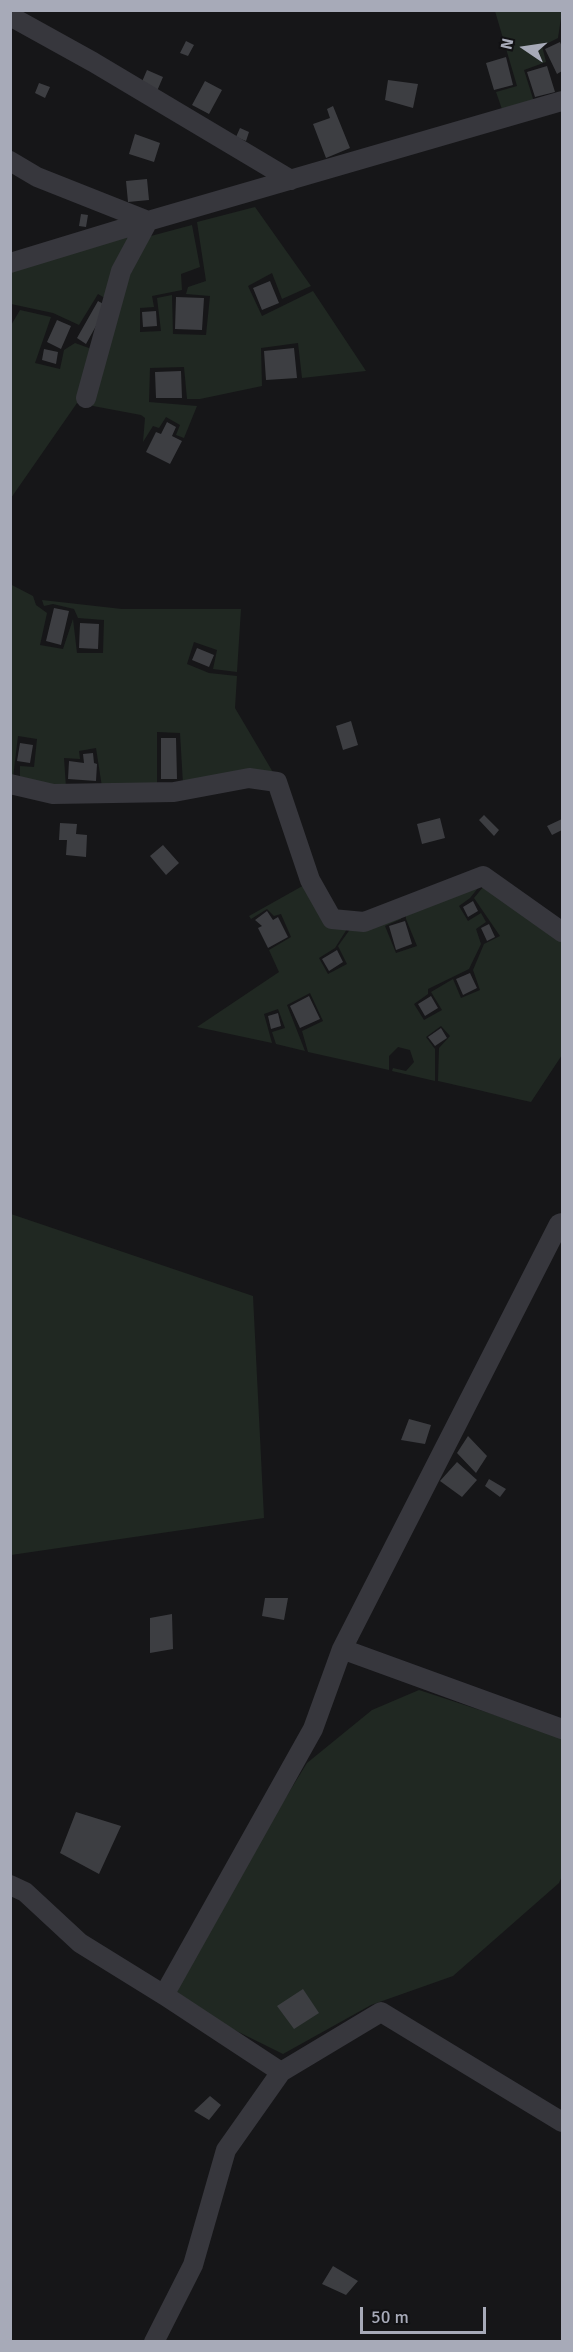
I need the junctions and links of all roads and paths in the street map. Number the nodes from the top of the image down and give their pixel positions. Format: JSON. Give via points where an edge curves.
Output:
{"nodes":[{"id":1,"x":10,"y":16,"type":"edge"},
{"id":2,"x":562,"y":101,"type":"edge"},
{"id":3,"x":10,"y":161,"type":"edge"},
{"id":4,"x":291,"y":180,"type":"junction"},
{"id":5,"x":148,"y":221,"type":"junction"},
{"id":6,"x":10,"y":263,"type":"edge"},
{"id":7,"x":86,"y":398,"type":"dead end"},
{"id":8,"x":10,"y":784,"type":"edge"},
{"id":9,"x":562,"y":932,"type":"edge"},
{"id":10,"x":562,"y":1223,"type":"edge"},
{"id":11,"x":342,"y":1649,"type":"junction"},
{"id":12,"x":562,"y":1729,"type":"edge"},
{"id":13,"x":10,"y":1885,"type":"edge"},
{"id":14,"x":164,"y":1995,"type":"junction"},
{"id":15,"x":281,"y":2072,"type":"junction"},
{"id":16,"x":562,"y":2122,"type":"edge"},
{"id":17,"x":154,"y":2342,"type":"edge"}],
"edges":[{"from":1,"to":4,"type":"street"},
{"from":2,"to":4,"type":"street"},
{"from":3,"to":5,"type":"street","via":[[37,177]]},
{"from":4,"to":5,"type":"street"},
{"from":5,"to":6,"type":"street"},
{"from":5,"to":7,"type":"street","via":[[121,271]]},
{"from":8,"to":9,"type":"street","via":[[53,794],[174,792],[249,778],[277,782],[310,880],[332,919],[364,922],[483,876]]},
{"from":10,"to":11,"type":"street"},
{"from":11,"to":12,"type":"street"},
{"from":11,"to":14,"type":"street","via":[[313,1729]]},
{"from":13,"to":14,"type":"street","via":[[25,1892],[80,1943]]},
{"from":14,"to":15,"type":"street"},
{"from":15,"to":16,"type":"street","via":[[381,2012]]},
{"from":15,"to":17,"type":"street","via":[[226,2150],[193,2265]]}]}
